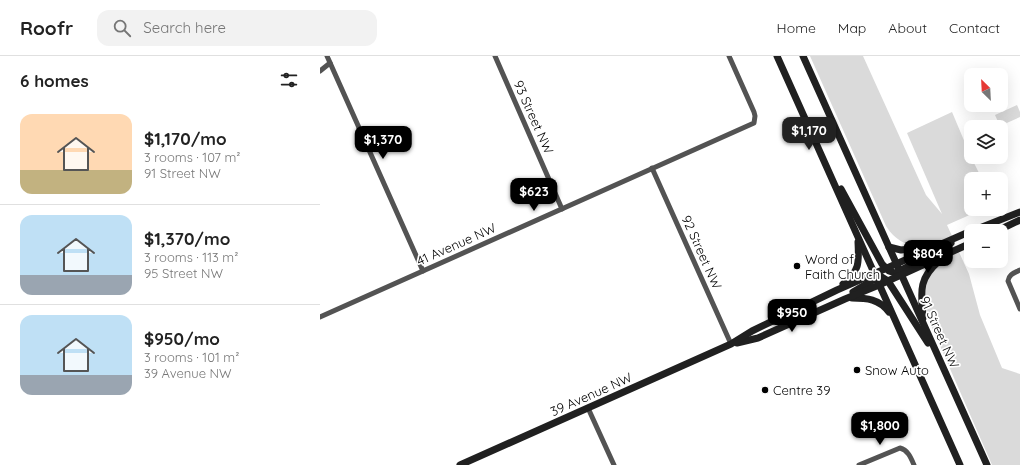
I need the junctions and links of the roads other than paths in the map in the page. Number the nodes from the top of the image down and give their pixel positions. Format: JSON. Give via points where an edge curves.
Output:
{"nodes":[{"id":1,"x":327,"y":56,"type":"edge"},
{"id":2,"x":495,"y":56,"type":"edge"},
{"id":3,"x":729,"y":56,"type":"edge"},
{"id":4,"x":777,"y":56,"type":"edge"},
{"id":5,"x":803,"y":56,"type":"edge"},
{"id":6,"x":330,"y":64,"type":"junction"},
{"id":7,"x":320,"y":71,"type":"edge"},
{"id":8,"x":819,"y":149,"type":"junction"},
{"id":9,"x":652,"y":168,"type":"junction"},
{"id":10,"x":562,"y":209,"type":"junction"},
{"id":11,"x":1020,"y":212,"type":"edge"},
{"id":12,"x":1020,"y":220,"type":"edge"},
{"id":13,"x":990,"y":224,"type":"edge"},
{"id":14,"x":1008,"y":226,"type":"edge"},
{"id":15,"x":964,"y":235,"type":"edge"},
{"id":16,"x":964,"y":236,"type":"edge"},
{"id":17,"x":858,"y":238,"type":"junction"},
{"id":18,"x":937,"y":246,"type":"junction"},
{"id":19,"x":964,"y":246,"type":"edge"},
{"id":20,"x":888,"y":247,"type":"junction"},
{"id":21,"x":947,"y":254,"type":"junction"},
{"id":22,"x":894,"y":270,"type":"junction"},
{"id":23,"x":1020,"y":270,"type":"edge"},
{"id":24,"x":423,"y":271,"type":"junction"},
{"id":25,"x":881,"y":277,"type":"junction"},
{"id":26,"x":879,"y":285,"type":"junction"},
{"id":27,"x":837,"y":290,"type":"junction"},
{"id":28,"x":846,"y":299,"type":"junction"},
{"id":29,"x":829,"y":307,"type":"junction"},
{"id":30,"x":1020,"y":309,"type":"edge"},
{"id":31,"x":320,"y":317,"type":"edge"},
{"id":32,"x":895,"y":320,"type":"junction"},
{"id":33,"x":923,"y":324,"type":"junction"},
{"id":34,"x":731,"y":344,"type":"junction"},
{"id":35,"x":948,"y":378,"type":"junction"},
{"id":36,"x":588,"y":408,"type":"junction"},
{"id":37,"x":460,"y":465,"type":"edge"},
{"id":38,"x":614,"y":465,"type":"edge"},
{"id":39,"x":859,"y":465,"type":"edge"},
{"id":40,"x":914,"y":465,"type":"edge"},
{"id":41,"x":960,"y":465,"type":"edge"},
{"id":42,"x":986,"y":465,"type":"edge"}],
"edges":[{"from":1,"to":6,"type":"street"},
{"from":2,"to":10,"type":"street","name":"93 Street NW"},
{"from":3,"to":9,"type":"street","name":"41 Avenue NW","via":[[754,112],[754,123]]},
{"from":4,"to":8,"type":"main road"},
{"from":5,"to":20,"type":"main road","name":"91 Street NW"},
{"from":6,"to":7,"type":"street"},
{"from":6,"to":24,"type":"street"},
{"from":8,"to":17,"type":"main road"},
{"from":8,"to":22,"type":"main road","via":[[882,264]]},
{"from":9,"to":10,"type":"street","name":"41 Avenue NW"},
{"from":9,"to":34,"type":"street","name":"92 Street NW"},
{"from":10,"to":24,"type":"street","name":"41 Avenue NW"},
{"from":11,"to":13,"type":"main road"},
{"from":12,"to":14,"type":"main road"},
{"from":15,"to":18,"type":"main road"},
{"from":16,"to":22,"type":"main road","via":[[942,249]]},
{"from":17,"to":25,"type":"main road"},
{"from":17,"to":27,"type":"main road","via":[[859,260],[856,270]]},
{"from":18,"to":20,"type":"main road","via":[[904,250]]},
{"from":18,"to":22,"type":"main road"},
{"from":19,"to":21,"type":"main road"},
{"from":20,"to":22,"type":"main road","name":"91 Street NW"},
{"from":21,"to":22,"type":"main road"},
{"from":21,"to":33,"type":"main road","via":[[932,267],[922,283]]},
{"from":22,"to":25,"type":"main road"},
{"from":22,"to":25,"type":"main road"},
{"from":22,"to":33,"type":"main road","name":"91 Street NW"},
{"from":23,"to":30,"type":"street","via":[[1008,277]]},
{"from":24,"to":31,"type":"street","name":"41 Avenue NW"},
{"from":25,"to":26,"type":"main road","name":"39 Avenue NW"},
{"from":25,"to":27,"type":"main road","name":"39 Avenue NW"},
{"from":25,"to":29,"type":"main road"},
{"from":25,"to":35,"type":"main road","via":[[927,341]]},
{"from":26,"to":28,"type":"main road","name":"39 Avenue NW"},
{"from":26,"to":32,"type":"main road"},
{"from":27,"to":34,"type":"main road","name":"39 Avenue NW","via":[[752,331]]},
{"from":28,"to":29,"type":"main road","name":"39 Avenue NW"},
{"from":28,"to":32,"type":"main road","via":[[866,298],[876,301],[887,309]]},
{"from":29,"to":34,"type":"main road","name":"39 Avenue NW","via":[[758,338]]},
{"from":32,"to":41,"type":"main road"},
{"from":33,"to":35,"type":"main road","name":"91 Street NW"},
{"from":34,"to":36,"type":"main road","name":"39 Avenue NW"},
{"from":35,"to":42,"type":"main road","name":"91 Street NW"},
{"from":36,"to":37,"type":"main road","name":"39 Avenue NW"},
{"from":36,"to":38,"type":"street"},
{"from":39,"to":40,"type":"street","via":[[896,449],[904,449]]}]}
